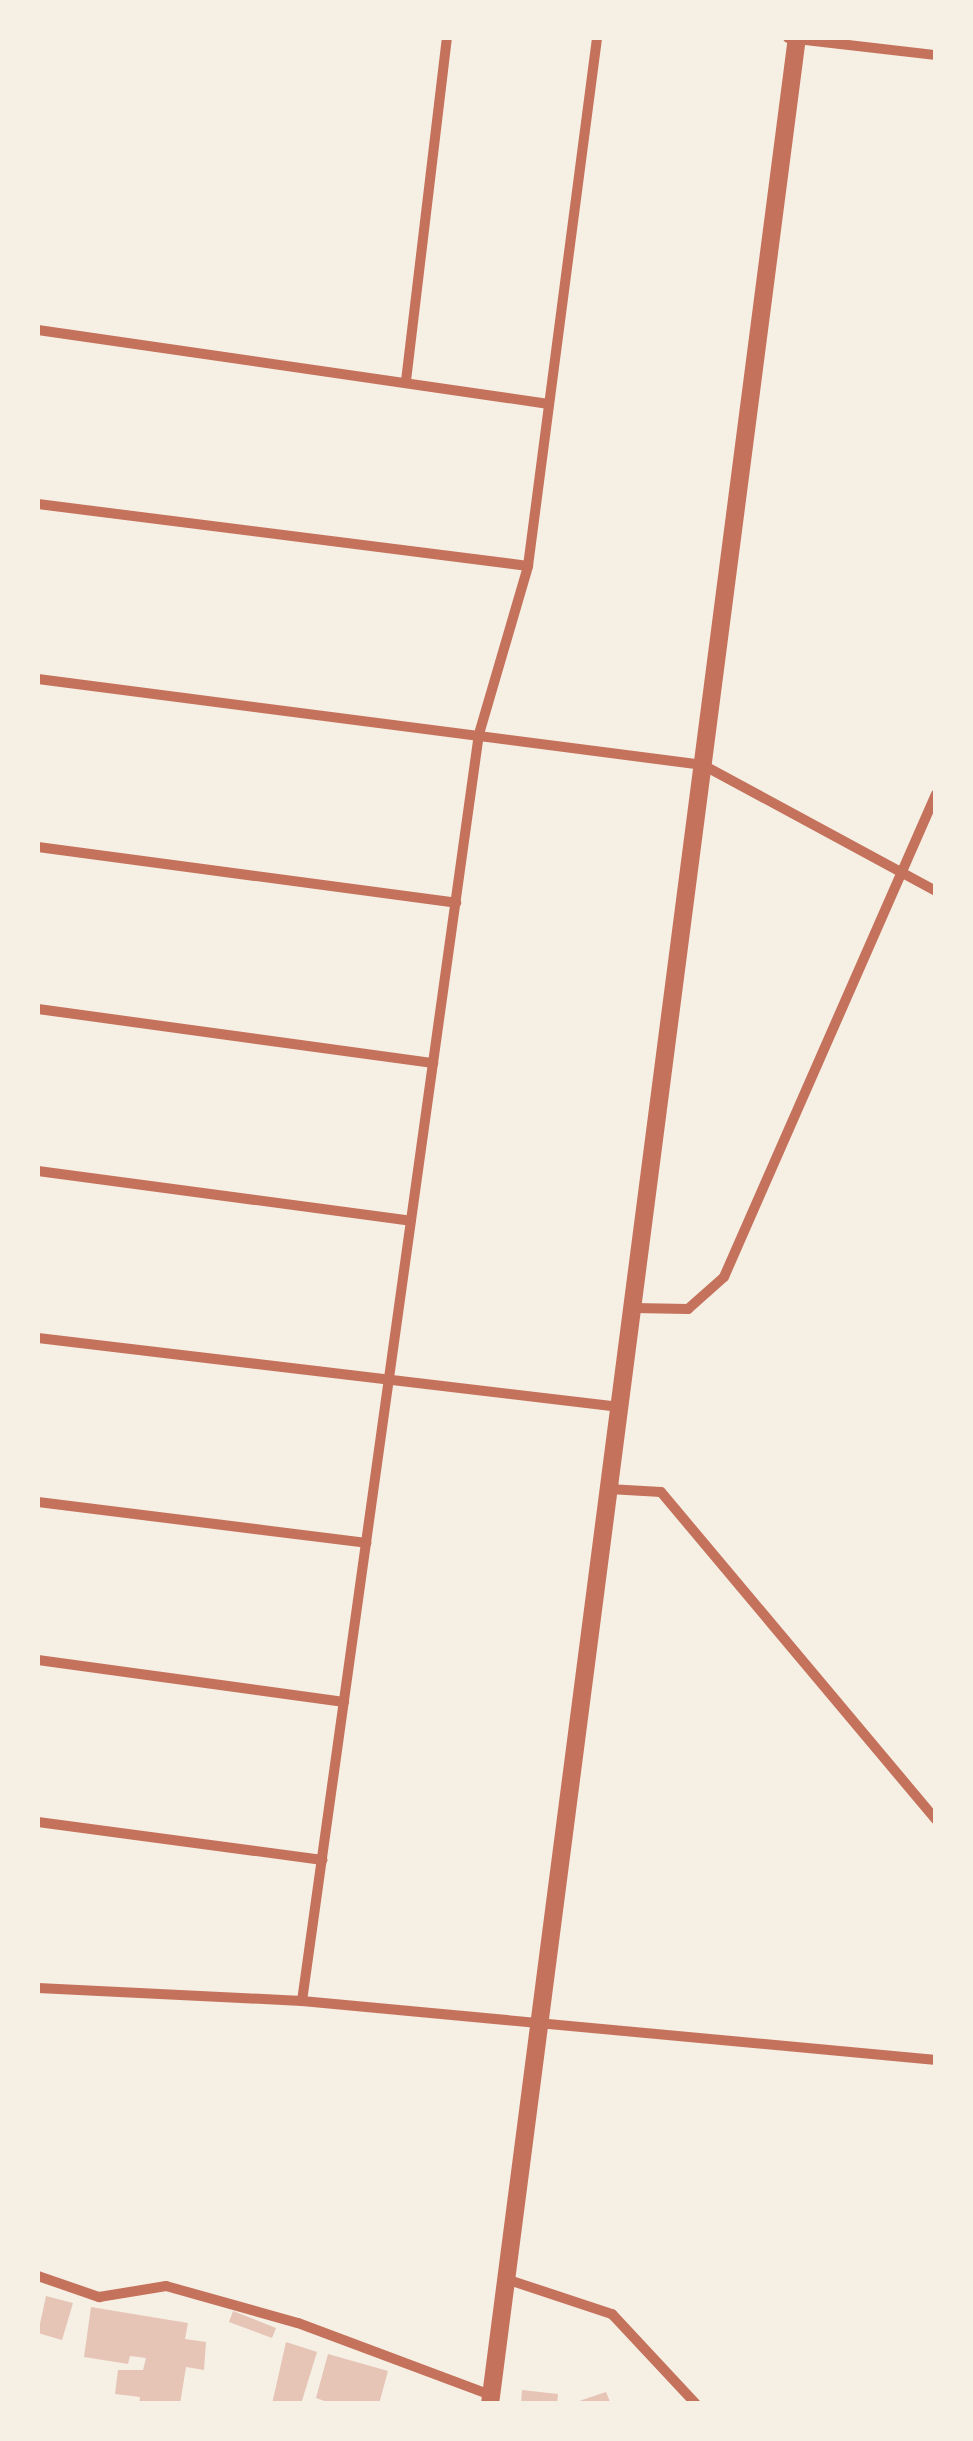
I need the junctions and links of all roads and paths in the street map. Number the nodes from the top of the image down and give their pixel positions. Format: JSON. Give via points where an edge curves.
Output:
{"nodes":[{"id":1,"x":447,"y":38,"type":"edge"},
{"id":2,"x":598,"y":38,"type":"edge"},
{"id":3,"x":794,"y":38,"type":"edge"},
{"id":4,"x":936,"y":55,"type":"edge"},
{"id":5,"x":38,"y":330,"type":"edge"},
{"id":6,"x":406,"y":381,"type":"junction"},
{"id":7,"x":549,"y":404,"type":"junction"},
{"id":8,"x":38,"y":504,"type":"edge"},
{"id":9,"x":528,"y":566,"type":"junction"},
{"id":10,"x":38,"y":679,"type":"edge"},
{"id":11,"x":479,"y":734,"type":"junction"},
{"id":12,"x":703,"y":765,"type":"junction"},
{"id":13,"x":936,"y":794,"type":"edge"},
{"id":14,"x":38,"y":847,"type":"edge"},
{"id":15,"x":903,"y":873,"type":"junction"},
{"id":16,"x":936,"y":891,"type":"edge"},
{"id":17,"x":456,"y":903,"type":"junction"},
{"id":18,"x":38,"y":1009,"type":"edge"},
{"id":19,"x":434,"y":1063,"type":"junction"},
{"id":20,"x":38,"y":1171,"type":"edge"},
{"id":21,"x":411,"y":1221,"type":"junction"},
{"id":22,"x":634,"y":1308,"type":"junction"},
{"id":23,"x":38,"y":1338,"type":"edge"},
{"id":24,"x":389,"y":1383,"type":"junction"},
{"id":25,"x":620,"y":1408,"type":"junction"},
{"id":26,"x":609,"y":1489,"type":"junction"},
{"id":27,"x":38,"y":1502,"type":"edge"},
{"id":28,"x":366,"y":1542,"type":"junction"},
{"id":29,"x":38,"y":1660,"type":"edge"},
{"id":30,"x":344,"y":1702,"type":"junction"},
{"id":31,"x":936,"y":1820,"type":"edge"},
{"id":32,"x":38,"y":1822,"type":"edge"},
{"id":33,"x":322,"y":1860,"type":"junction"},
{"id":34,"x":38,"y":1988,"type":"edge"},
{"id":35,"x":302,"y":2001,"type":"junction"},
{"id":36,"x":540,"y":2022,"type":"junction"},
{"id":37,"x":936,"y":2060,"type":"edge"},
{"id":38,"x":38,"y":2276,"type":"edge"},
{"id":39,"x":506,"y":2279,"type":"junction"},
{"id":40,"x":491,"y":2399,"type":"edge"},
{"id":41,"x":696,"y":2404,"type":"edge"}],
"edges":[{"from":1,"to":6,"type":"street"},
{"from":2,"to":7,"type":"street"},
{"from":3,"to":4,"type":"street"},
{"from":3,"to":12,"type":"street"},
{"from":5,"to":6,"type":"street"},
{"from":6,"to":7,"type":"street"},
{"from":7,"to":9,"type":"street"},
{"from":8,"to":9,"type":"street"},
{"from":9,"to":11,"type":"street"},
{"from":10,"to":11,"type":"street"},
{"from":11,"to":12,"type":"street"},
{"from":11,"to":17,"type":"street"},
{"from":12,"to":15,"type":"street"},
{"from":12,"to":22,"type":"street"},
{"from":13,"to":15,"type":"street"},
{"from":14,"to":17,"type":"street"},
{"from":15,"to":16,"type":"street"},
{"from":15,"to":22,"type":"street","via":[[724,1278],[688,1309]]},
{"from":17,"to":19,"type":"street"},
{"from":18,"to":19,"type":"street"},
{"from":19,"to":21,"type":"street"},
{"from":20,"to":21,"type":"street"},
{"from":21,"to":24,"type":"street"},
{"from":22,"to":25,"type":"street"},
{"from":23,"to":24,"type":"street"},
{"from":24,"to":25,"type":"street"},
{"from":24,"to":28,"type":"street"},
{"from":25,"to":26,"type":"street"},
{"from":26,"to":31,"type":"street","via":[[661,1492]]},
{"from":26,"to":36,"type":"street"},
{"from":27,"to":28,"type":"street"},
{"from":28,"to":30,"type":"street"},
{"from":29,"to":30,"type":"street"},
{"from":30,"to":33,"type":"street"},
{"from":32,"to":33,"type":"street"},
{"from":33,"to":35,"type":"street"},
{"from":34,"to":35,"type":"street"},
{"from":35,"to":36,"type":"street"},
{"from":36,"to":37,"type":"street"},
{"from":36,"to":39,"type":"street"},
{"from":38,"to":40,"type":"street","via":[[98,2297],[166,2286],[298,2323]]},
{"from":39,"to":40,"type":"street"},
{"from":39,"to":41,"type":"street","via":[[612,2314]]}]}
